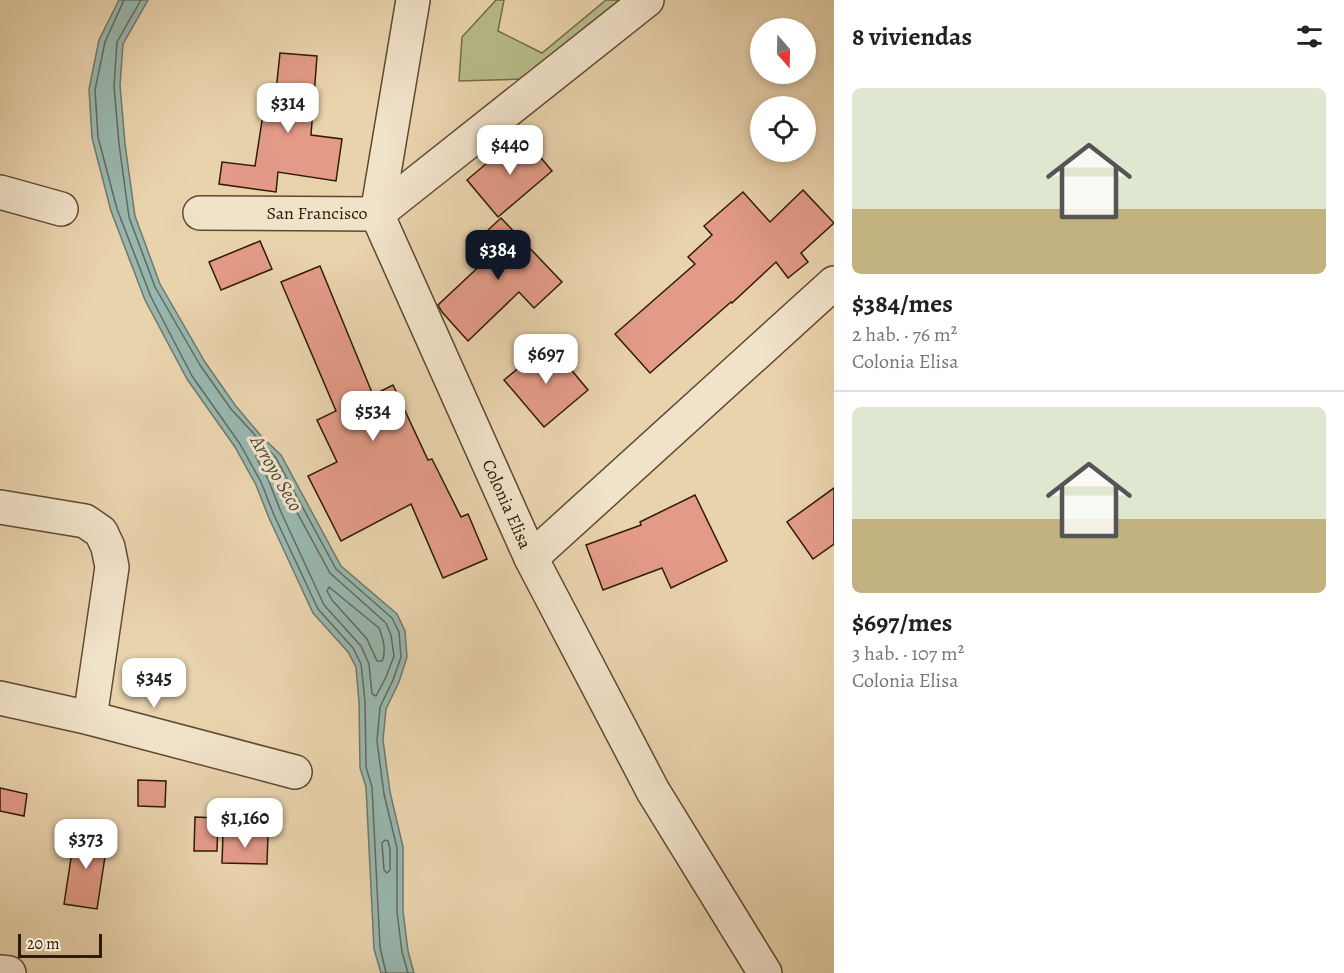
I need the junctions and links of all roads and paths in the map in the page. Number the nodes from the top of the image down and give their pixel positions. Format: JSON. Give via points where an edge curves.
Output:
{"nodes":[{"id":1,"x":413,"y":0,"type":"edge"},
{"id":2,"x":647,"y":0,"type":"edge"},
{"id":3,"x":0,"y":192,"type":"edge"},
{"id":4,"x":61,"y":209,"type":"dead end"},
{"id":5,"x":200,"y":213,"type":"dead end"},
{"id":6,"x":377,"y":214,"type":"junction"},
{"id":7,"x":834,"y":283,"type":"edge"},
{"id":8,"x":0,"y":507,"type":"edge"},
{"id":9,"x":531,"y":558,"type":"junction"},
{"id":10,"x":0,"y":698,"type":"edge"},
{"id":11,"x":90,"y":718,"type":"junction"},
{"id":12,"x":295,"y":772,"type":"dead end"},
{"id":13,"x":0,"y":972,"type":"edge"},
{"id":14,"x":9,"y":973,"type":"edge"},
{"id":15,"x":765,"y":973,"type":"edge"}],
"edges":[{"from":1,"to":6,"type":"street"},
{"from":2,"to":6,"type":"street","name":"San Francisco"},
{"from":3,"to":4,"type":"street"},
{"from":5,"to":6,"type":"street","name":"San Francisco"},
{"from":6,"to":9,"type":"street","name":"Colonia Elisa"},
{"from":7,"to":9,"type":"street"},
{"from":8,"to":11,"type":"street","via":[[85,521],[101,532],[108,547],[112,567]]},
{"from":9,"to":15,"type":"street","name":"Colonia Elisa","via":[[652,791]]},
{"from":10,"to":11,"type":"street"},
{"from":11,"to":12,"type":"street"},
{"from":13,"to":14,"type":"street"}]}
